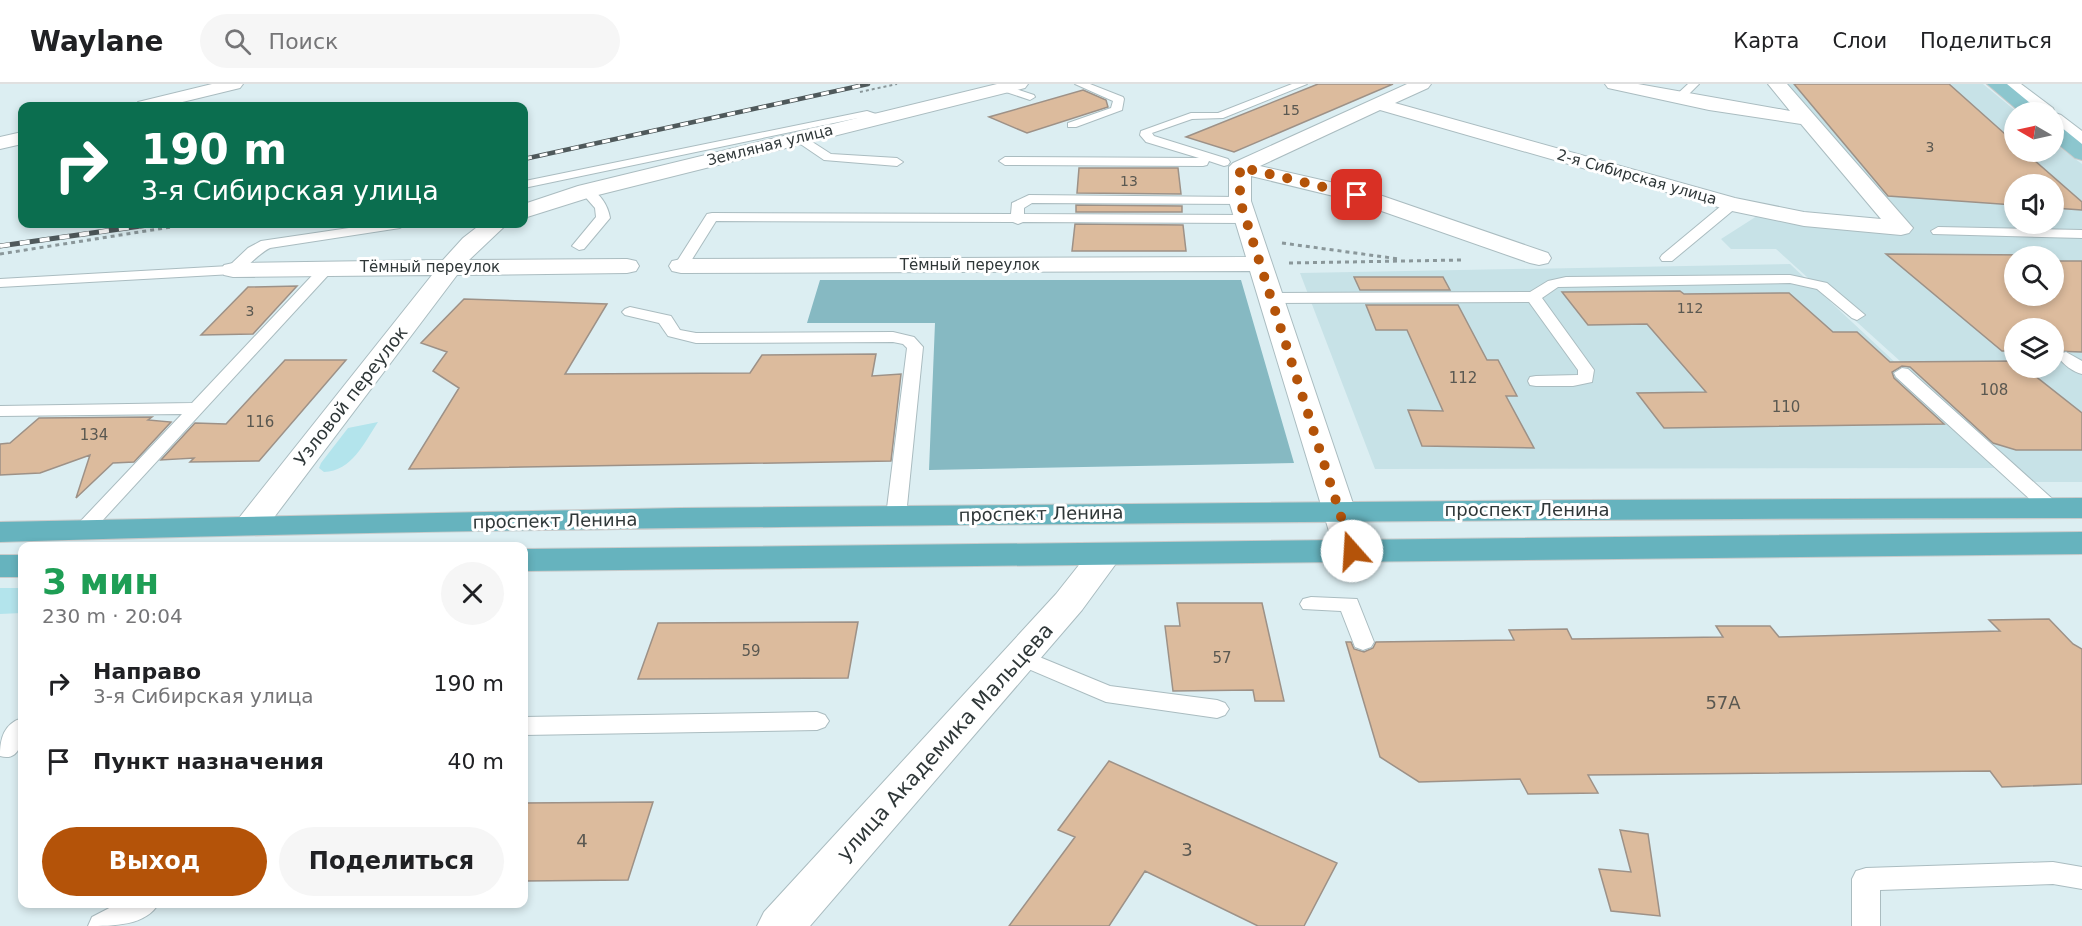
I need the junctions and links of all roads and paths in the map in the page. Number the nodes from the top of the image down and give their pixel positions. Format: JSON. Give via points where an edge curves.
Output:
{"nodes":[{"id":1,"x":234,"y":84,"type":"edge"},
{"id":2,"x":1080,"y":84,"type":"edge"},
{"id":3,"x":1302,"y":84,"type":"edge"},
{"id":4,"x":1422,"y":84,"type":"edge"},
{"id":5,"x":1614,"y":84,"type":"edge"},
{"id":6,"x":1694,"y":84,"type":"edge"},
{"id":7,"x":1777,"y":84,"type":"edge"},
{"id":8,"x":1996,"y":84,"type":"edge"},
{"id":9,"x":2010,"y":84,"type":"edge"},
{"id":10,"x":1018,"y":90,"type":"edge"},
{"id":11,"x":1678,"y":99,"type":"junction"},
{"id":12,"x":161,"y":102,"type":"edge"},
{"id":13,"x":2018,"y":102,"type":"edge"},
{"id":14,"x":2033,"y":102,"type":"edge"},
{"id":15,"x":1378,"y":104,"type":"junction"},
{"id":16,"x":879,"y":117,"type":"junction"},
{"id":17,"x":1805,"y":119,"type":"junction"},
{"id":18,"x":1072,"y":124,"type":"dead end"},
{"id":19,"x":2064,"y":130,"type":"edge"},
{"id":20,"x":2064,"y":137,"type":"edge"},
{"id":21,"x":800,"y":138,"type":"junction"},
{"id":22,"x":18,"y":139,"type":"edge"},
{"id":23,"x":0,"y":143,"type":"edge"},
{"id":24,"x":2079,"y":147,"type":"edge"},
{"id":25,"x":1005,"y":161,"type":"dead end"},
{"id":26,"x":897,"y":162,"type":"dead end"},
{"id":27,"x":1232,"y":164,"type":"junction"},
{"id":28,"x":528,"y":184,"type":"edge"},
{"id":29,"x":528,"y":189,"type":"edge"},
{"id":30,"x":586,"y":191,"type":"junction"},
{"id":31,"x":543,"y":204,"type":"junction"},
{"id":32,"x":1732,"y":204,"type":"junction"},
{"id":33,"x":528,"y":210,"type":"edge"},
{"id":34,"x":1243,"y":210,"type":"junction"},
{"id":35,"x":1018,"y":220,"type":"junction"},
{"id":36,"x":165,"y":228,"type":"edge"},
{"id":37,"x":373,"y":228,"type":"edge"},
{"id":38,"x":490,"y":228,"type":"edge"},
{"id":39,"x":1938,"y":231,"type":"dead end"},
{"id":40,"x":2082,"y":234,"type":"edge"},
{"id":41,"x":1287,"y":243,"type":"dead end"},
{"id":42,"x":579,"y":246,"type":"dead end"},
{"id":43,"x":0,"y":254,"type":"edge"},
{"id":44,"x":1539,"y":258,"type":"dead end"},
{"id":45,"x":1667,"y":258,"type":"dead end"},
{"id":46,"x":1421,"y":260,"type":"dead end"},
{"id":47,"x":1258,"y":264,"type":"junction"},
{"id":48,"x":627,"y":266,"type":"dead end"},
{"id":49,"x":681,"y":266,"type":"joint"},
{"id":50,"x":451,"y":267,"type":"junction"},
{"id":51,"x":327,"y":268,"type":"junction"},
{"id":52,"x":233,"y":270,"type":"junction"},
{"id":53,"x":0,"y":283,"type":"edge"},
{"id":54,"x":1533,"y":297,"type":"junction"},
{"id":55,"x":1269,"y":298,"type":"junction"},
{"id":56,"x":630,"y":312,"type":"dead end"},
{"id":57,"x":1857,"y":315,"type":"dead end"},
{"id":58,"x":2066,"y":357,"type":"dead end"},
{"id":59,"x":2082,"y":369,"type":"edge"},
{"id":60,"x":1902,"y":373,"type":"dead end"},
{"id":61,"x":1536,"y":381,"type":"dead end"},
{"id":62,"x":199,"y":408,"type":"junction"},
{"id":63,"x":0,"y":411,"type":"edge"},
{"id":64,"x":2066,"y":508,"type":"edge"},
{"id":65,"x":1338,"y":510,"type":"junction"},
{"id":66,"x":1110,"y":514,"type":"junction"},
{"id":67,"x":896,"y":516,"type":"junction"},
{"id":68,"x":251,"y":525,"type":"junction"},
{"id":69,"x":83,"y":530,"type":"junction"},
{"id":70,"x":0,"y":532,"type":"edge"},
{"id":71,"x":2082,"y":543,"type":"edge"},
{"id":72,"x":1352,"y":551,"type":"junction"},
{"id":73,"x":1106,"y":554,"type":"junction"},
{"id":74,"x":528,"y":560,"type":"edge"},
{"id":75,"x":0,"y":566,"type":"edge"},
{"id":76,"x":18,"y":566,"type":"edge"},
{"id":77,"x":1311,"y":604,"type":"dead end"},
{"id":78,"x":1363,"y":642,"type":"dead end"},
{"id":79,"x":1020,"y":657,"type":"junction"},
{"id":80,"x":1217,"y":709,"type":"dead end"},
{"id":81,"x":817,"y":721,"type":"dead end"},
{"id":82,"x":528,"y":726,"type":"edge"},
{"id":83,"x":18,"y":733,"type":"edge"},
{"id":84,"x":9,"y":748,"type":"edge"},
{"id":85,"x":2082,"y":878,"type":"edge"},
{"id":86,"x":136,"y":908,"type":"edge"},
{"id":87,"x":102,"y":926,"type":"edge"},
{"id":88,"x":781,"y":926,"type":"edge"},
{"id":89,"x":1866,"y":926,"type":"edge"}],
"edges":[{"from":1,"to":12,"type":"street"},
{"from":2,"to":18,"type":"lane","via":[[1119,99],[1116,110]]},
{"from":3,"to":27,"type":"lane","via":[[1218,116],[1191,116],[1147,131],[1150,139]]},
{"from":4,"to":15,"type":"street"},
{"from":5,"to":11,"type":"street"},
{"from":6,"to":11,"type":"lane"},
{"from":7,"to":17,"type":"street"},
{"from":8,"to":13,"type":"main road"},
{"from":9,"to":14,"type":"street"},
{"from":10,"to":16,"type":"street","name":"Земляная улица"},
{"from":11,"to":17,"type":"street"},
{"from":15,"to":27,"type":"street"},
{"from":15,"to":32,"type":"street","name":"2-я Сибирская улица"},
{"from":16,"to":21,"type":"street","name":"Земляная улица"},
{"from":16,"to":28,"type":"lane","via":[[853,116]]},
{"from":17,"to":32,"type":"street","name":"2-я Сибирская улица","via":[[1901,228],[1804,219]]},
{"from":19,"to":24,"type":"street"},
{"from":20,"to":24,"type":"main road"},
{"from":21,"to":26,"type":"lane","via":[[828,157]]},
{"from":21,"to":30,"type":"street","name":"Земляная улица"},
{"from":22,"to":23,"type":"street"},
{"from":25,"to":27,"type":"lane"},
{"from":27,"to":34,"type":"street"},
{"from":27,"to":44,"type":"street","via":[[1357,195]]},
{"from":29,"to":31,"type":"lane"},
{"from":30,"to":31,"type":"street","name":"Земляная улица"},
{"from":30,"to":42,"type":"lane","via":[[602,207],[603,218]]},
{"from":31,"to":33,"type":"street","name":"Земляная улица"},
{"from":32,"to":45,"type":"lane"},
{"from":34,"to":35,"type":"lane"},
{"from":34,"to":35,"type":"lane","via":[[1029,199],[1017,206]]},
{"from":34,"to":47,"type":"street"},
{"from":35,"to":49,"type":"lane","via":[[712,217]]},
{"from":36,"to":43,"type":"path"},
{"from":37,"to":52,"type":"lane","via":[[266,244]]},
{"from":38,"to":50,"type":"street"},
{"from":39,"to":40,"type":"lane"},
{"from":41,"to":46,"type":"path"},
{"from":47,"to":49,"type":"street","name":"Тёмный переулок"},
{"from":47,"to":55,"type":"street"},
{"from":48,"to":50,"type":"street","name":"Тёмный переулок"},
{"from":50,"to":51,"type":"street","name":"Тёмный переулок"},
{"from":50,"to":68,"type":"street","name":"Узловой переулок"},
{"from":51,"to":52,"type":"street","name":"Тёмный переулок"},
{"from":51,"to":62,"type":"lane"},
{"from":52,"to":53,"type":"lane"},
{"from":54,"to":55,"type":"lane"},
{"from":54,"to":57,"type":"lane","via":[[1566,281],[1790,279],[1822,286]]},
{"from":54,"to":61,"type":"lane","via":[[1586,370],[1586,378],[1573,381]]},
{"from":55,"to":65,"type":"street"},
{"from":56,"to":67,"type":"lane","via":[[665,319],[674,333],[696,338],[908,340],[915,347]]},
{"from":58,"to":59,"type":"lane"},
{"from":60,"to":64,"type":"lane"},
{"from":62,"to":63,"type":"lane"},
{"from":62,"to":69,"type":"lane"},
{"from":64,"to":65,"type":"highway","name":"проспект Ленина"},
{"from":65,"to":66,"type":"highway","name":"проспект Ленина"},
{"from":65,"to":72,"type":"street"},
{"from":66,"to":67,"type":"highway","name":"проспект Ленина"},
{"from":66,"to":73,"type":"highway"},
{"from":67,"to":68,"type":"highway","name":"проспект Ленина"},
{"from":68,"to":69,"type":"highway","name":"проспект Ленина"},
{"from":69,"to":70,"type":"highway","name":"проспект Ленина"},
{"from":71,"to":72,"type":"highway"},
{"from":72,"to":73,"type":"highway"},
{"from":73,"to":74,"type":"highway"},
{"from":73,"to":79,"type":"street","name":"улица Академика Мальцева","via":[[1070,602]]},
{"from":75,"to":76,"type":"highway"},
{"from":77,"to":78,"type":"lane","via":[[1349,604]]},
{"from":79,"to":80,"type":"lane","via":[[1106,694]]},
{"from":79,"to":88,"type":"street","name":"улица Академика Мальцева"},
{"from":81,"to":82,"type":"lane"},
{"from":83,"to":84,"type":"lane"},
{"from":85,"to":89,"type":"lane","via":[[2053,873],[1866,879]]},
{"from":86,"to":87,"type":"lane"}]}
